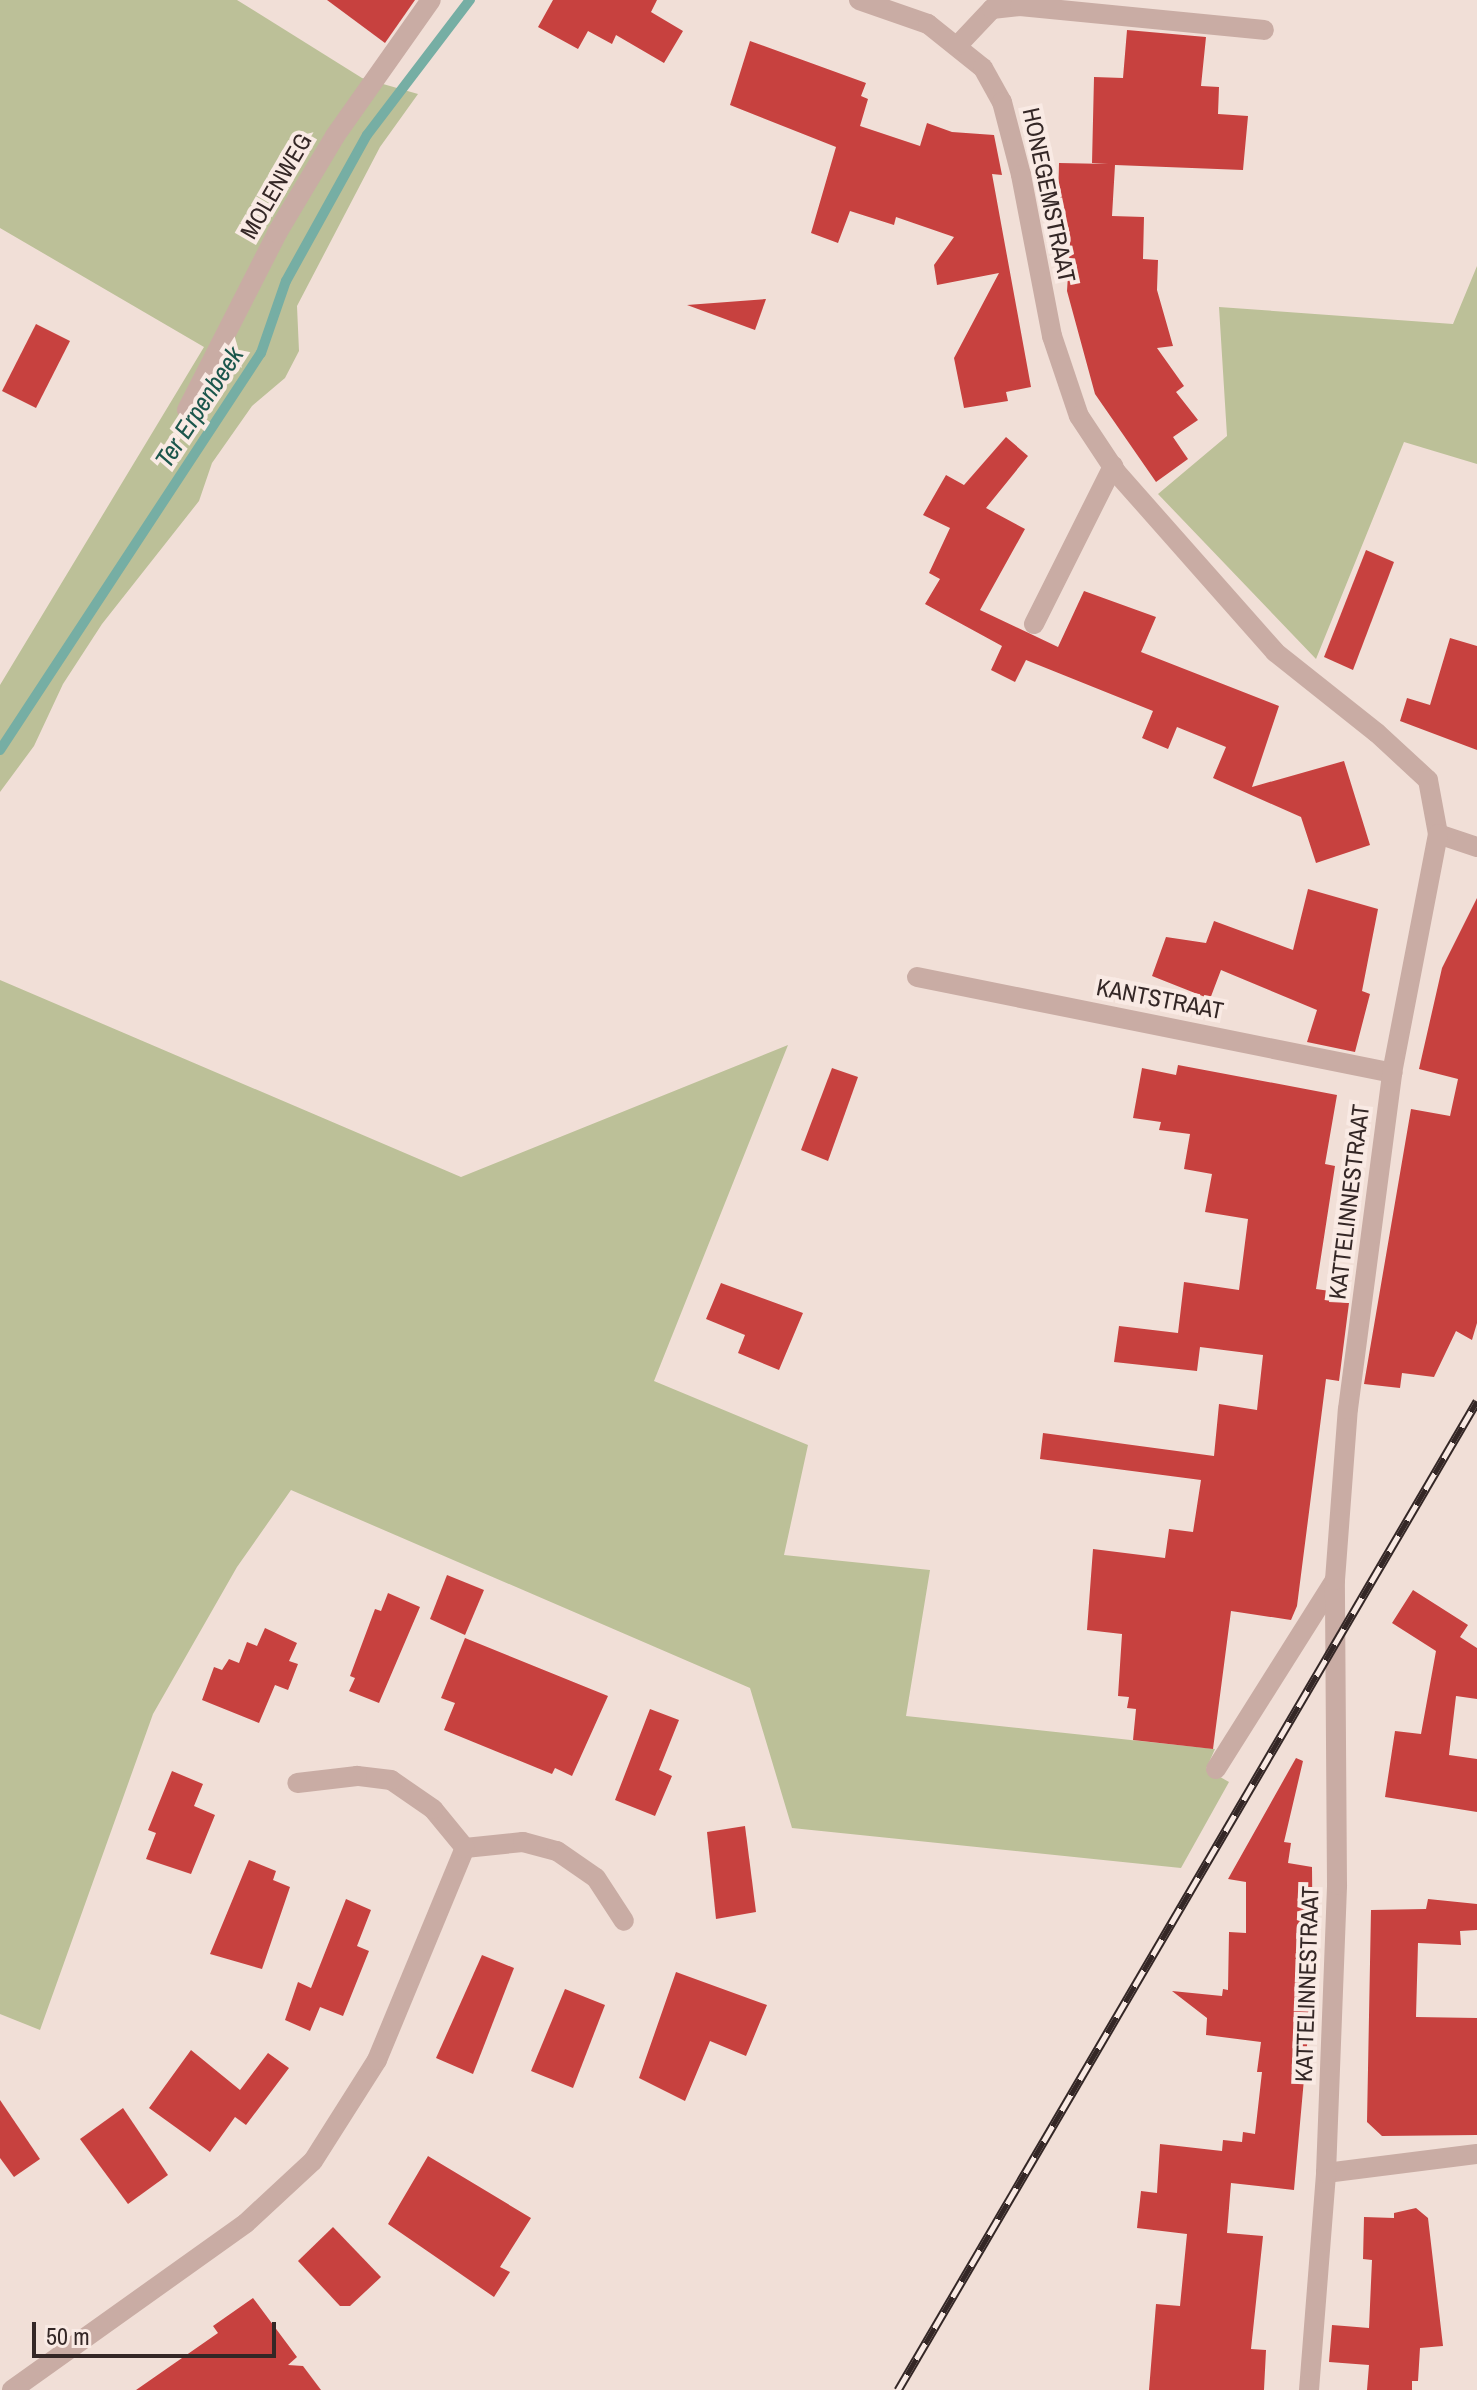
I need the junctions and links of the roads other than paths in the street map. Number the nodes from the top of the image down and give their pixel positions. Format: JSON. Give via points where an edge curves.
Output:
{"nodes":[{"id":1,"x":431,"y":0,"type":"edge"},
{"id":2,"x":859,"y":0,"type":"edge"},
{"id":3,"x":1264,"y":30,"type":"dead end"},
{"id":4,"x":958,"y":45,"type":"junction"},
{"id":5,"x":187,"y":410,"type":"dead end"},
{"id":6,"x":1113,"y":466,"type":"junction"},
{"id":7,"x":1034,"y":624,"type":"dead end"},
{"id":8,"x":1438,"y":834,"type":"junction"},
{"id":9,"x":1477,"y":847,"type":"edge"},
{"id":10,"x":917,"y":977,"type":"dead end"},
{"id":11,"x":1392,"y":1073,"type":"junction"},
{"id":12,"x":1335,"y":1580,"type":"junction"},
{"id":13,"x":1216,"y":1769,"type":"dead end"},
{"id":14,"x":297,"y":1783,"type":"dead end"},
{"id":15,"x":465,"y":1848,"type":"junction"},
{"id":16,"x":624,"y":1921,"type":"dead end"},
{"id":17,"x":1477,"y":2154,"type":"edge"},
{"id":18,"x":1326,"y":2173,"type":"junction"},
{"id":19,"x":12,"y":2390,"type":"edge"},
{"id":20,"x":1309,"y":2390,"type":"edge"}],
"edges":[{"from":1,"to":5,"type":"street","name":"MOLENWEG","via":[[335,136],[284,221]]},
{"from":2,"to":4,"type":"street","name":"HONEGEMSTRAAT","via":[[928,24]]},
{"from":3,"to":4,"type":"street","via":[[1020,6],[992,9]]},
{"from":4,"to":6,"type":"street","name":"HONEGEMSTRAAT","via":[[983,68],[1002,102],[1052,336],[1079,416]]},
{"from":6,"to":7,"type":"street"},
{"from":6,"to":8,"type":"street","name":"HONEGEMSTRAAT","via":[[1275,652],[1428,780]]},
{"from":8,"to":9,"type":"street"},
{"from":8,"to":11,"type":"street","name":"KATTELINNESTRAAT"},
{"from":10,"to":11,"type":"street","name":"KANTSTRAAT"},
{"from":11,"to":12,"type":"street","name":"KATTELINNESTRAAT","via":[[1348,1409]]},
{"from":12,"to":13,"type":"street","name":"KATTELINNESTRAAT"},
{"from":12,"to":18,"type":"street","name":"KATTELINNESTRAAT","via":[[1337,1885]]},
{"from":14,"to":15,"type":"street","via":[[357,1776],[391,1780],[433,1809]]},
{"from":15,"to":16,"type":"street","via":[[523,1842],[557,1851],[596,1878]]},
{"from":15,"to":19,"type":"street","via":[[377,2060],[313,2161],[246,2223]]},
{"from":17,"to":18,"type":"street"},
{"from":18,"to":20,"type":"street","name":"KATTELINNESTRAAT"}]}
